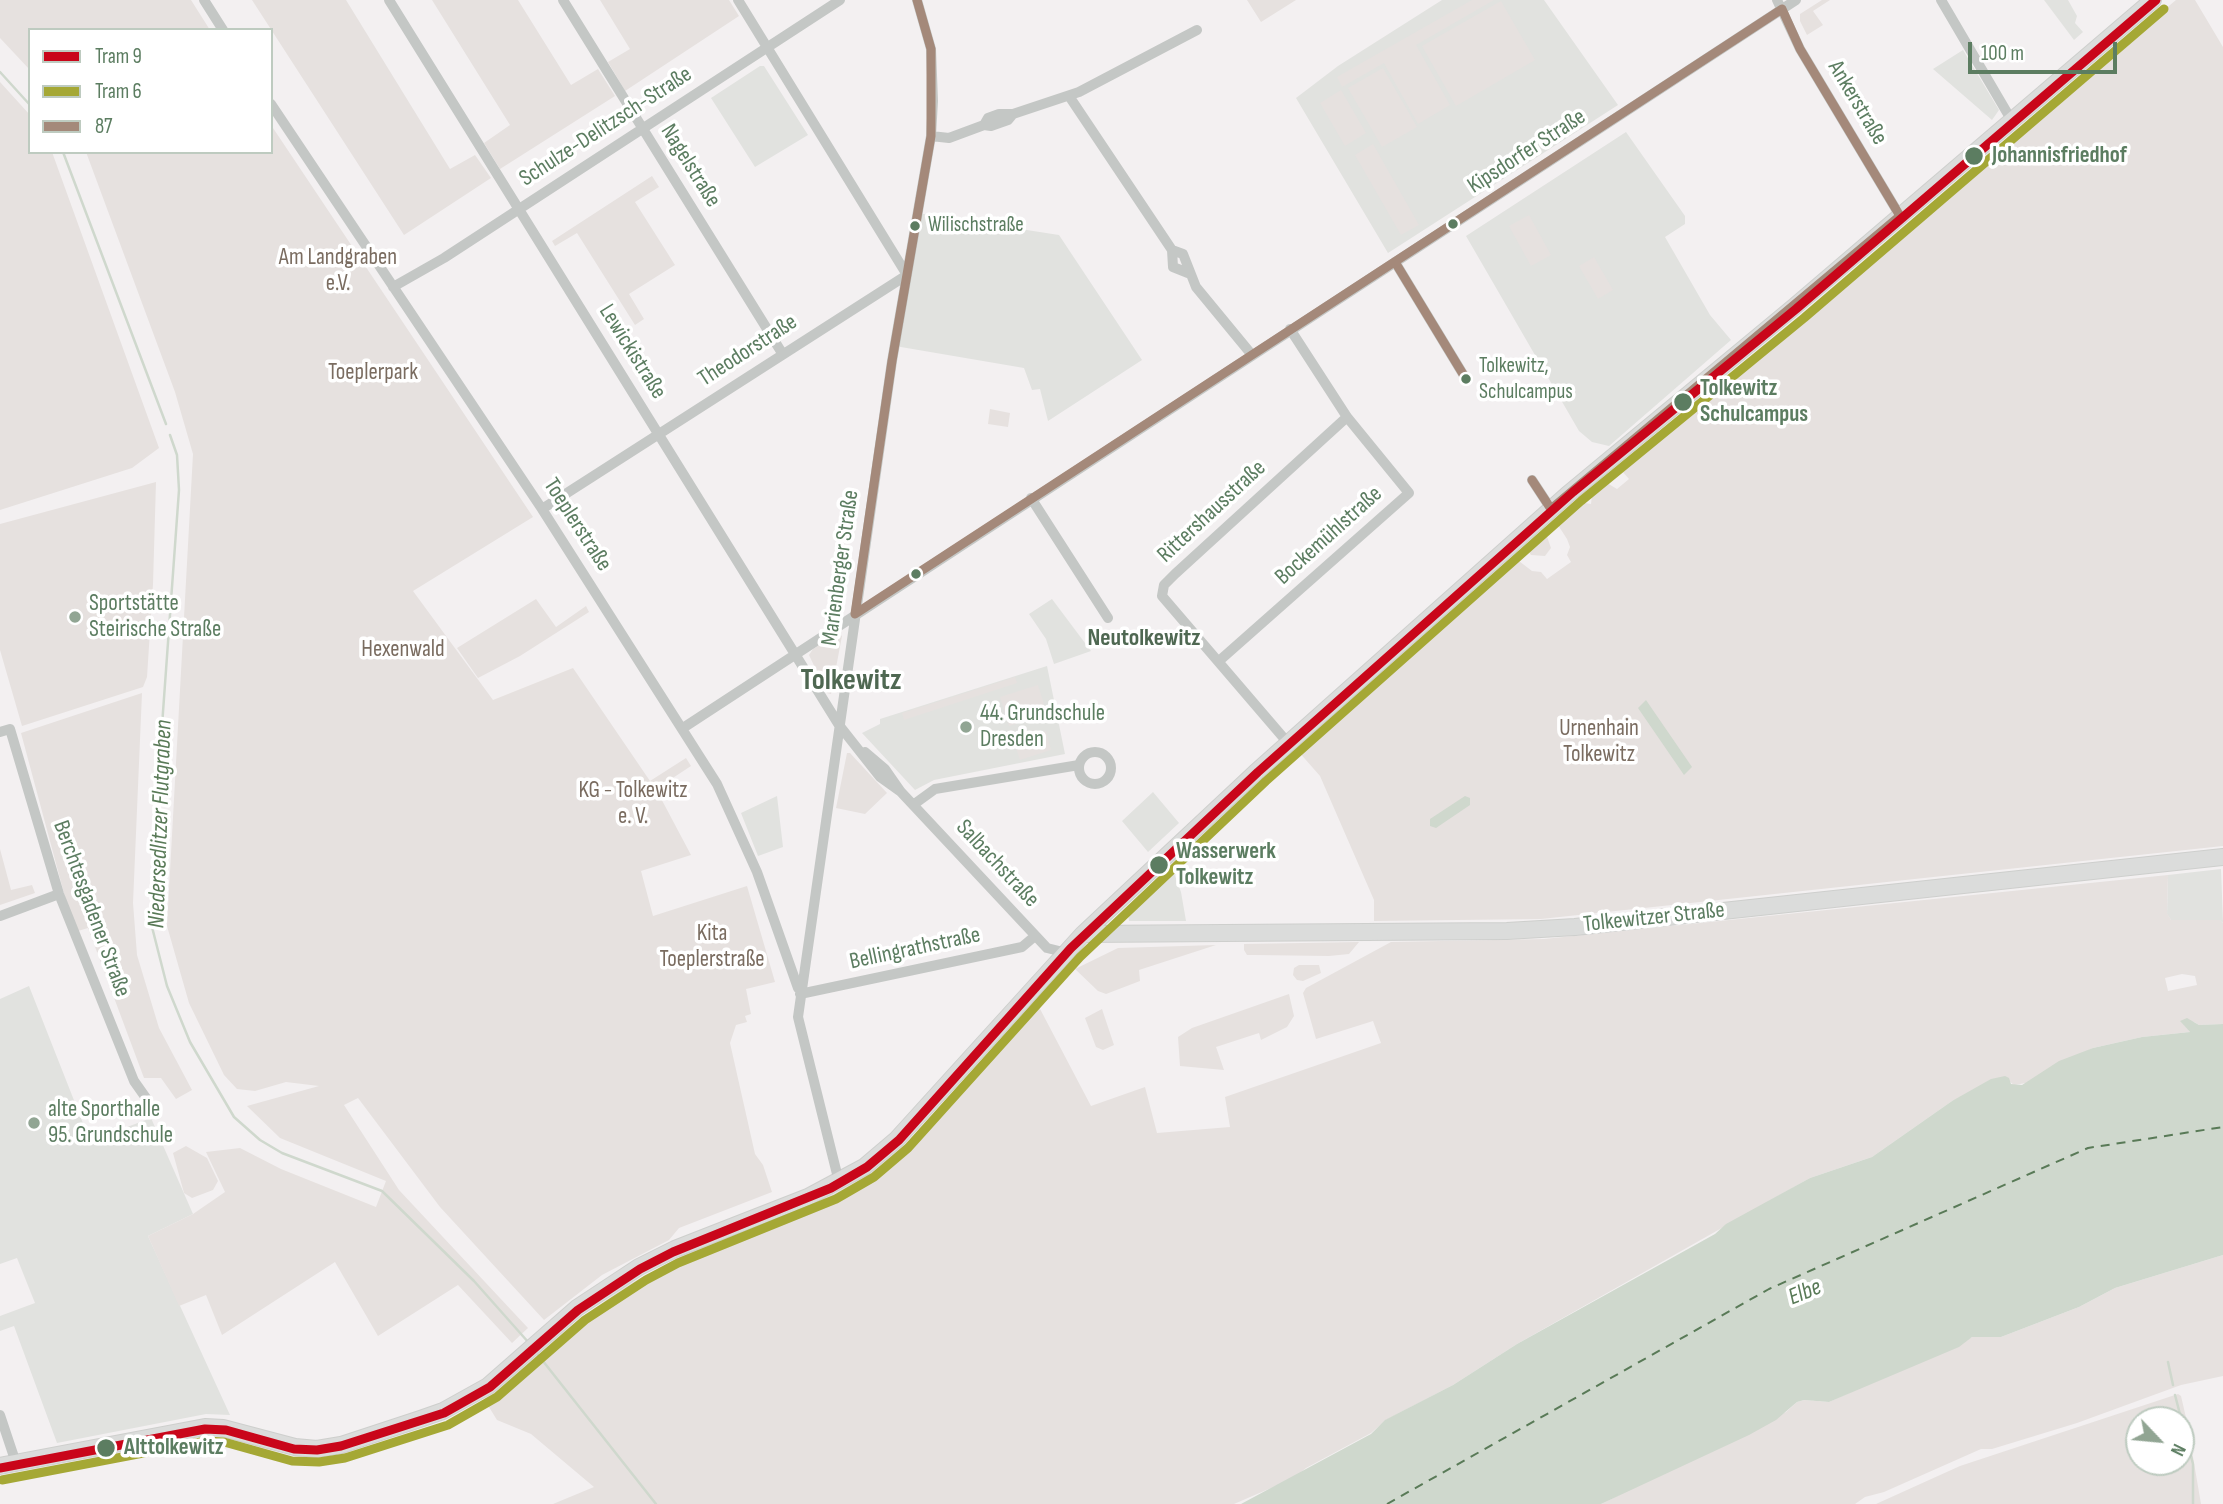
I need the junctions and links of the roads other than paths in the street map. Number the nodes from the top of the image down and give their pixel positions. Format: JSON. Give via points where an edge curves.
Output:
{"nodes":[{"id":1,"x":204,"y":0,"type":"edge"},
{"id":2,"x":389,"y":0,"type":"edge"},
{"id":3,"x":563,"y":0,"type":"edge"},
{"id":4,"x":738,"y":0,"type":"edge"},
{"id":5,"x":840,"y":0,"type":"edge"},
{"id":6,"x":917,"y":0,"type":"edge"},
{"id":7,"x":1796,"y":0,"type":"edge"},
{"id":8,"x":1941,"y":0,"type":"edge"},
{"id":9,"x":2152,"y":0,"type":"edge"},
{"id":10,"x":1779,"y":5,"type":"edge"},
{"id":11,"x":222,"y":28,"type":"edge"},
{"id":12,"x":1196,"y":30,"type":"dead end"},
{"id":13,"x":766,"y":47,"type":"junction"},
{"id":14,"x":1069,"y":96,"type":"junction"},
{"id":15,"x":273,"y":107,"type":"edge"},
{"id":16,"x":2012,"y":121,"type":"junction"},
{"id":17,"x":642,"y":129,"type":"junction"},
{"id":18,"x":931,"y":136,"type":"junction"},
{"id":19,"x":520,"y":209,"type":"junction"},
{"id":20,"x":1900,"y":216,"type":"junction"},
{"id":21,"x":1395,"y":262,"type":"junction"},
{"id":22,"x":907,"y":275,"type":"junction"},
{"id":23,"x":393,"y":287,"type":"junction"},
{"id":24,"x":1290,"y":329,"type":"junction"},
{"id":25,"x":782,"y":354,"type":"junction"},
{"id":26,"x":1252,"y":355,"type":"junction"},
{"id":27,"x":1466,"y":379,"type":"dead end"},
{"id":28,"x":1348,"y":418,"type":"junction"},
{"id":29,"x":659,"y":435,"type":"junction"},
{"id":30,"x":1532,"y":480,"type":"dead end"},
{"id":31,"x":1031,"y":498,"type":"junction"},
{"id":32,"x":542,"y":509,"type":"junction"},
{"id":33,"x":1551,"y":509,"type":"junction"},
{"id":34,"x":855,"y":614,"type":"junction"},
{"id":35,"x":1108,"y":618,"type":"dead end"},
{"id":36,"x":794,"y":653,"type":"junction"},
{"id":37,"x":1219,"y":661,"type":"junction"},
{"id":38,"x":839,"y":725,"type":"junction"},
{"id":39,"x":682,"y":728,"type":"junction"},
{"id":40,"x":5,"y":730,"type":"edge"},
{"id":41,"x":1288,"y":743,"type":"junction"},
{"id":42,"x":1079,"y":765,"type":"dead end"},
{"id":43,"x":913,"y":805,"type":"junction"},
{"id":44,"x":2223,"y":857,"type":"edge"},
{"id":45,"x":59,"y":894,"type":"junction"},
{"id":46,"x":0,"y":916,"type":"edge"},
{"id":47,"x":1083,"y":934,"type":"junction"},
{"id":48,"x":1035,"y":936,"type":"junction"},
{"id":49,"x":1068,"y":950,"type":"junction"},
{"id":50,"x":800,"y":994,"type":"junction"},
{"id":51,"x":146,"y":1098,"type":"dead end"},
{"id":52,"x":839,"y":1182,"type":"junction"},
{"id":53,"x":0,"y":1415,"type":"edge"},
{"id":54,"x":8,"y":1464,"type":"edge"}],
"edges":[{"from":1,"to":11,"type":"street"},
{"from":2,"to":19,"type":"street","name":"Lewickistraße"},
{"from":3,"to":17,"type":"street","name":"Nagelstraße"},
{"from":4,"to":13,"type":"street"},
{"from":5,"to":13,"type":"street","name":"Schulze-Delitzsch-Straße"},
{"from":6,"to":18,"type":"street","name":"Marienberger Straße","via":[[930,49]]},
{"from":7,"to":10,"type":"street","name":"Kipsdorfer Straße"},
{"from":8,"to":16,"type":"street"},
{"from":9,"to":16,"type":"main road"},
{"from":10,"to":20,"type":"street","name":"Ankerstraße","via":[[1800,49]]},
{"from":10,"to":21,"type":"street","name":"Kipsdorfer Straße"},
{"from":12,"to":14,"type":"street"},
{"from":13,"to":17,"type":"street","name":"Schulze-Delitzsch-Straße"},
{"from":13,"to":22,"type":"street"},
{"from":14,"to":18,"type":"street","via":[[991,126],[949,138]]},
{"from":14,"to":26,"type":"street","via":[[1172,250],[1173,267],[1188,273]]},
{"from":15,"to":23,"type":"street","name":"Toeplerstraße"},
{"from":16,"to":20,"type":"main road"},
{"from":17,"to":19,"type":"street","name":"Schulze-Delitzsch-Straße"},
{"from":17,"to":25,"type":"street","name":"Nagelstraße"},
{"from":18,"to":22,"type":"street","name":"Marienberger Straße"},
{"from":19,"to":23,"type":"street","name":"Schulze-Delitzsch-Straße"},
{"from":19,"to":29,"type":"street","name":"Lewickistraße"},
{"from":20,"to":33,"type":"main road"},
{"from":21,"to":24,"type":"street","name":"Kipsdorfer Straße"},
{"from":21,"to":27,"type":"street"},
{"from":22,"to":25,"type":"street","name":"Theodorstraße"},
{"from":22,"to":34,"type":"street","name":"Marienberger Straße"},
{"from":23,"to":32,"type":"street","name":"Toeplerstraße"},
{"from":24,"to":26,"type":"street","name":"Kipsdorfer Straße"},
{"from":24,"to":28,"type":"street","name":"Bockemühlstraße"},
{"from":25,"to":29,"type":"street","name":"Theodorstraße"},
{"from":26,"to":31,"type":"street","name":"Kipsdorfer Straße"},
{"from":28,"to":37,"type":"street","name":"Rittershausstraße","via":[[1164,585],[1165,602]]},
{"from":28,"to":37,"type":"street","name":"Bockemühlstraße","via":[[1409,493]]},
{"from":29,"to":32,"type":"street","name":"Theodorstraße"},
{"from":29,"to":36,"type":"street","name":"Lewickistraße"},
{"from":30,"to":33,"type":"street"},
{"from":31,"to":34,"type":"street","name":"Kipsdorfer Straße"},
{"from":31,"to":35,"type":"street"},
{"from":32,"to":39,"type":"street","name":"Toeplerstraße"},
{"from":33,"to":41,"type":"main road"},
{"from":34,"to":36,"type":"street","name":"Kipsdorfer Straße"},
{"from":34,"to":38,"type":"street","name":"Marienberger Straße"},
{"from":36,"to":38,"type":"street","name":"Lewickistraße"},
{"from":36,"to":39,"type":"street","name":"Kipsdorfer Straße"},
{"from":37,"to":41,"type":"street","name":"Rittershausstraße"},
{"from":38,"to":43,"type":"street","name":"Salbachstraße","via":[[880,777]]},
{"from":38,"to":50,"type":"street","name":"Marienberger Straße"},
{"from":39,"to":50,"type":"street","name":"Toeplerstraße","via":[[721,792],[757,872]]},
{"from":40,"to":45,"type":"street","name":"Berchtesgadener Straße"},
{"from":41,"to":47,"type":"main road"},
{"from":42,"to":43,"type":"street","via":[[935,789]]},
{"from":43,"to":48,"type":"street","name":"Salbachstraße"},
{"from":44,"to":47,"type":"main road","name":"Tolkewitzer Straße","via":[[1534,930]]},
{"from":45,"to":46,"type":"street"},
{"from":45,"to":51,"type":"street","name":"Berchtesgadener Straße","via":[[134,1081]]},
{"from":47,"to":49,"type":"main road"},
{"from":48,"to":49,"type":"street","name":"Salbachstraße","via":[[1047,948]]},
{"from":48,"to":50,"type":"street","name":"Bellingrathstraße","via":[[1022,947]]},
{"from":49,"to":52,"type":"main road","via":[[897,1139],[876,1159]]},
{"from":50,"to":52,"type":"street","name":"Marienberger Straße","via":[[797,1017]]},
{"from":52,"to":54,"type":"main road","via":[[639,1267],[593,1296],[488,1386],[443,1411],[330,1447],[295,1447],[214,1427]]},
{"from":53,"to":54,"type":"street"}]}
